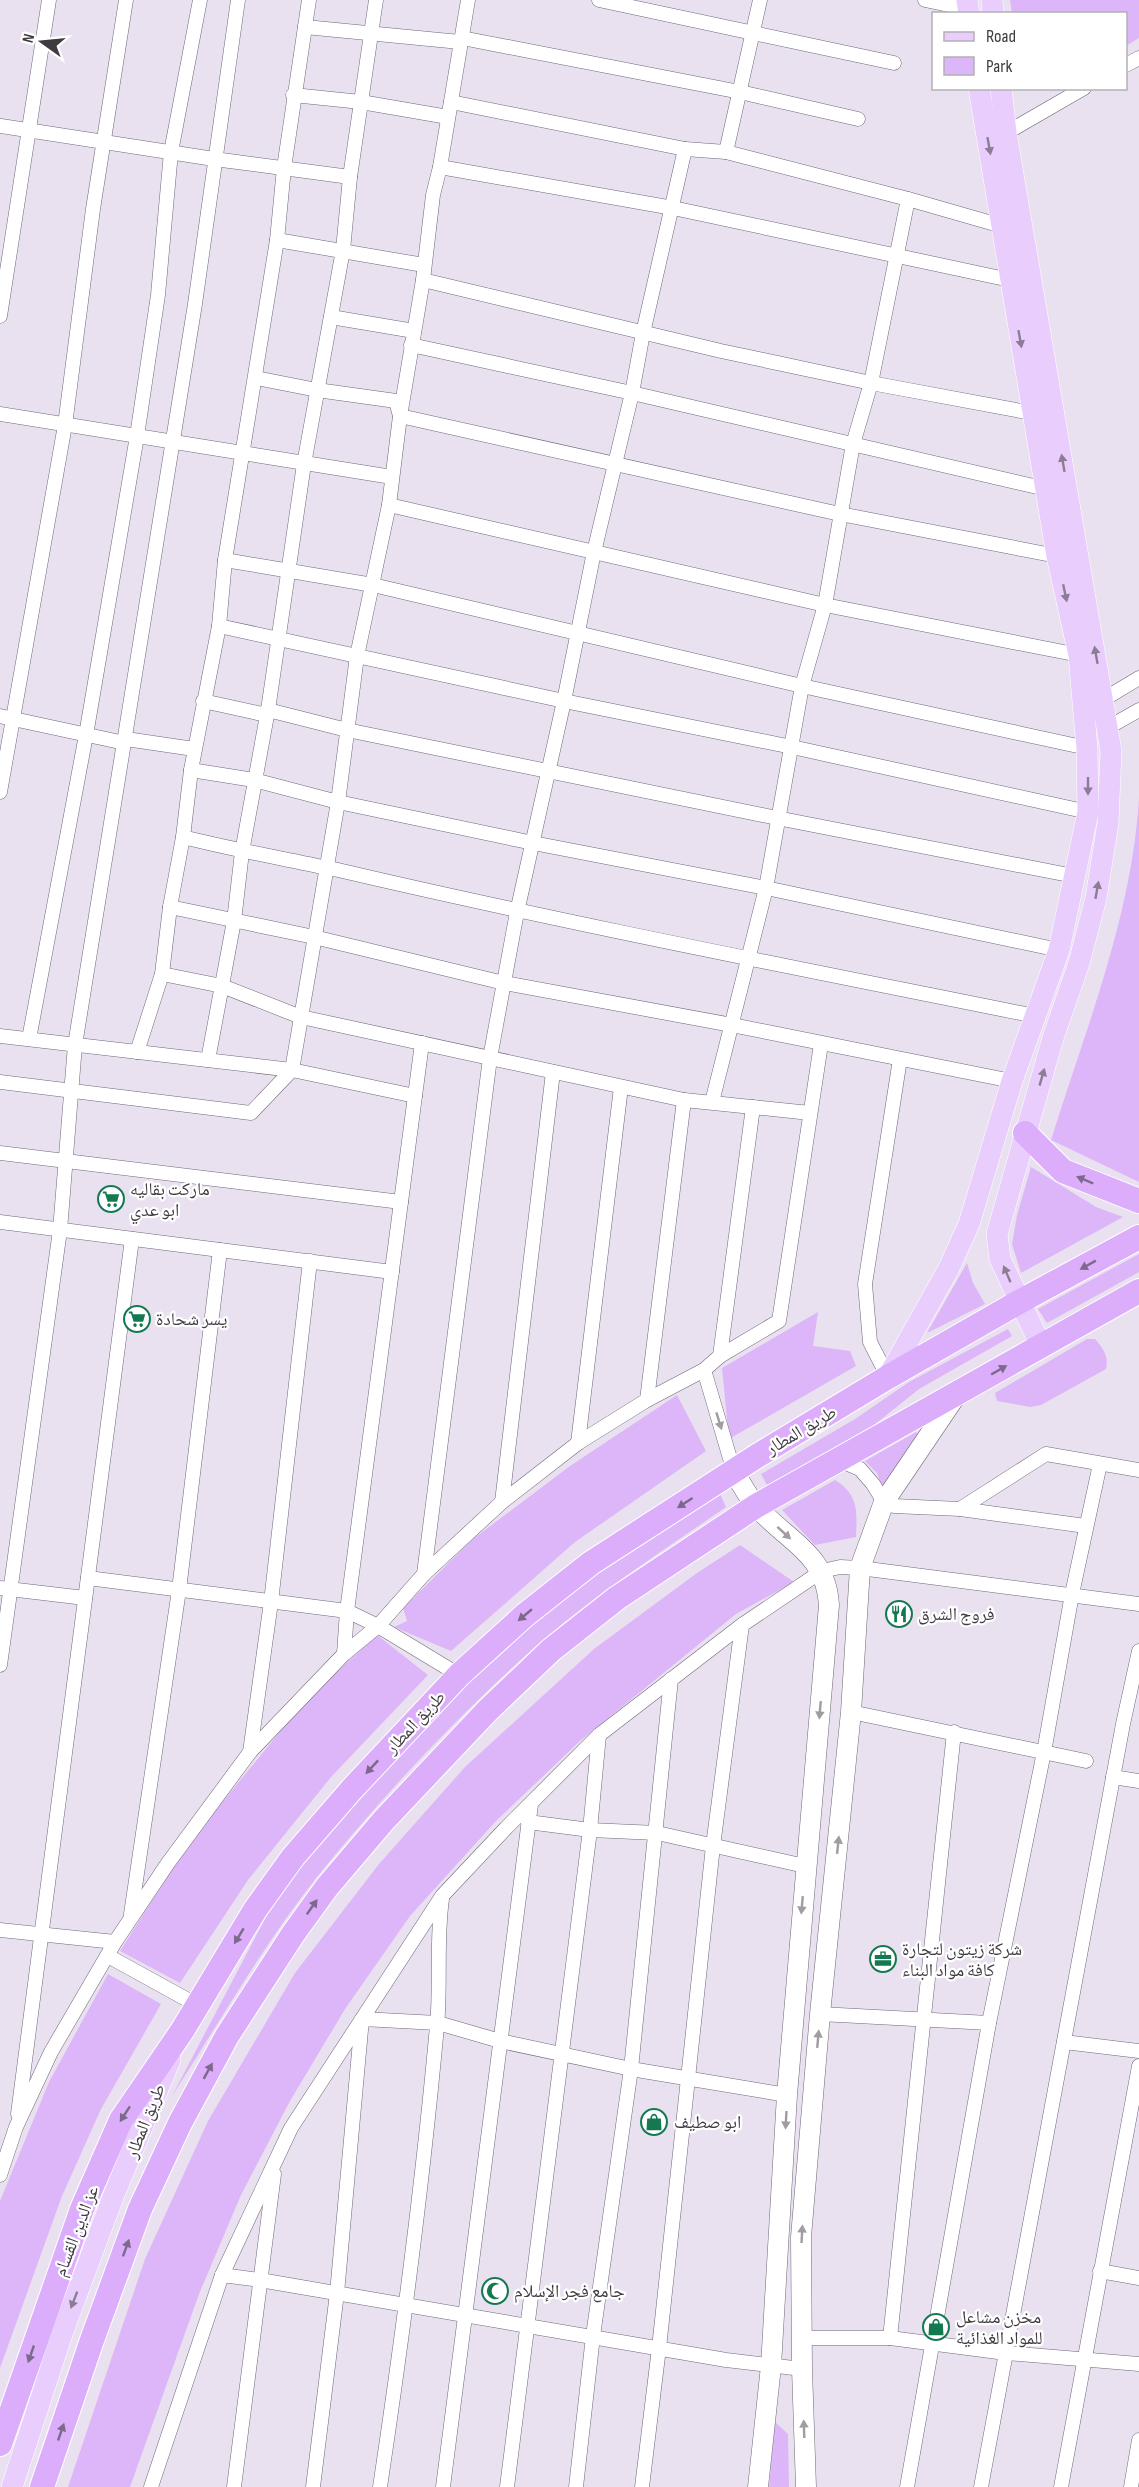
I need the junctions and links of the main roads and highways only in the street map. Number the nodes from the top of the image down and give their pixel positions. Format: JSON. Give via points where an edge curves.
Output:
{"nodes":[{"id":1,"x":979,"y":90,"type":"edge"},
{"id":2,"x":1001,"y":90,"type":"edge"},
{"id":3,"x":1026,"y":1133,"type":"junction"},
{"id":4,"x":1139,"y":1201,"type":"edge"},
{"id":5,"x":969,"y":1224,"type":"junction"},
{"id":6,"x":997,"y":1233,"type":"junction"},
{"id":7,"x":1139,"y":1237,"type":"edge"},
{"id":8,"x":1139,"y":1291,"type":"edge"},
{"id":9,"x":1018,"y":1302,"type":"junction"},
{"id":10,"x":1041,"y":1346,"type":"junction"},
{"id":11,"x":888,"y":1377,"type":"junction"},
{"id":12,"x":957,"y":1394,"type":"junction"},
{"id":13,"x":734,"y":1472,"type":"junction"},
{"id":14,"x":756,"y":1506,"type":"junction"},
{"id":15,"x":182,"y":2031,"type":"junction"},
{"id":16,"x":0,"y":2445,"type":"edge"},
{"id":17,"x":12,"y":2487,"type":"edge"},
{"id":18,"x":42,"y":2487,"type":"edge"},
{"id":19,"x":758,"y":2487,"type":"edge"},
{"id":20,"x":806,"y":2487,"type":"edge"}],
"edges":[{"from":1,"to":5,"type":"main road","one_way":true,"via":[[1057,556],[1079,655],[1088,748],[1088,812],[1059,950],[1012,1081]]},
{"from":3,"to":2,"type":"main road","one_way":true,"via":[[1096,898],[1108,823],[1111,751]]},
{"from":4,"to":3,"type":"highway","one_way":true,"via":[[1063,1171]]},
{"from":3,"to":6,"type":"main road"},
{"from":5,"to":6,"type":"main road","via":[[977,1230]]},
{"from":5,"to":11,"type":"main road"},
{"from":9,"to":6,"type":"main road","one_way":true,"via":[[1000,1259]]},
{"from":7,"to":9,"type":"highway","name":"طريق المطار","one_way":true},
{"from":8,"to":10,"type":"highway","name":"طريق المطار"},
{"from":9,"to":10,"type":"main road"},
{"from":9,"to":11,"type":"highway","name":"طريق المطار"},
{"from":12,"to":10,"type":"highway","name":"طريق المطار","one_way":true},
{"from":11,"to":13,"type":"highway","name":"طريق المطار"},
{"from":12,"to":14,"type":"highway","name":"طريق المطار"},
{"from":20,"to":12,"type":"main road","one_way":true,"via":[[801,2237],[851,1712],[860,1568],[884,1502]]},
{"from":13,"to":14,"type":"main road"},
{"from":13,"to":15,"type":"highway","name":"طريق المطار","one_way":true,"via":[[591,1563],[525,1615],[459,1675],[293,1857],[255,1910]]},
{"from":18,"to":14,"type":"highway","name":"طريق المطار","one_way":true,"via":[[140,2209],[180,2123],[227,2036],[327,1887],[384,1820],[551,1650],[617,1598]]},
{"from":14,"to":19,"type":"main road","one_way":true,"via":[[822,1572],[829,1605],[787,2095],[771,2366]]},
{"from":15,"to":16,"type":"highway","name":"عز الدين القسام","one_way":true,"via":[[121,2120],[86,2199]]},
{"from":15,"to":17,"type":"main road","name":"طريق المطار","one_way":true,"via":[[71,2309]]}]}
